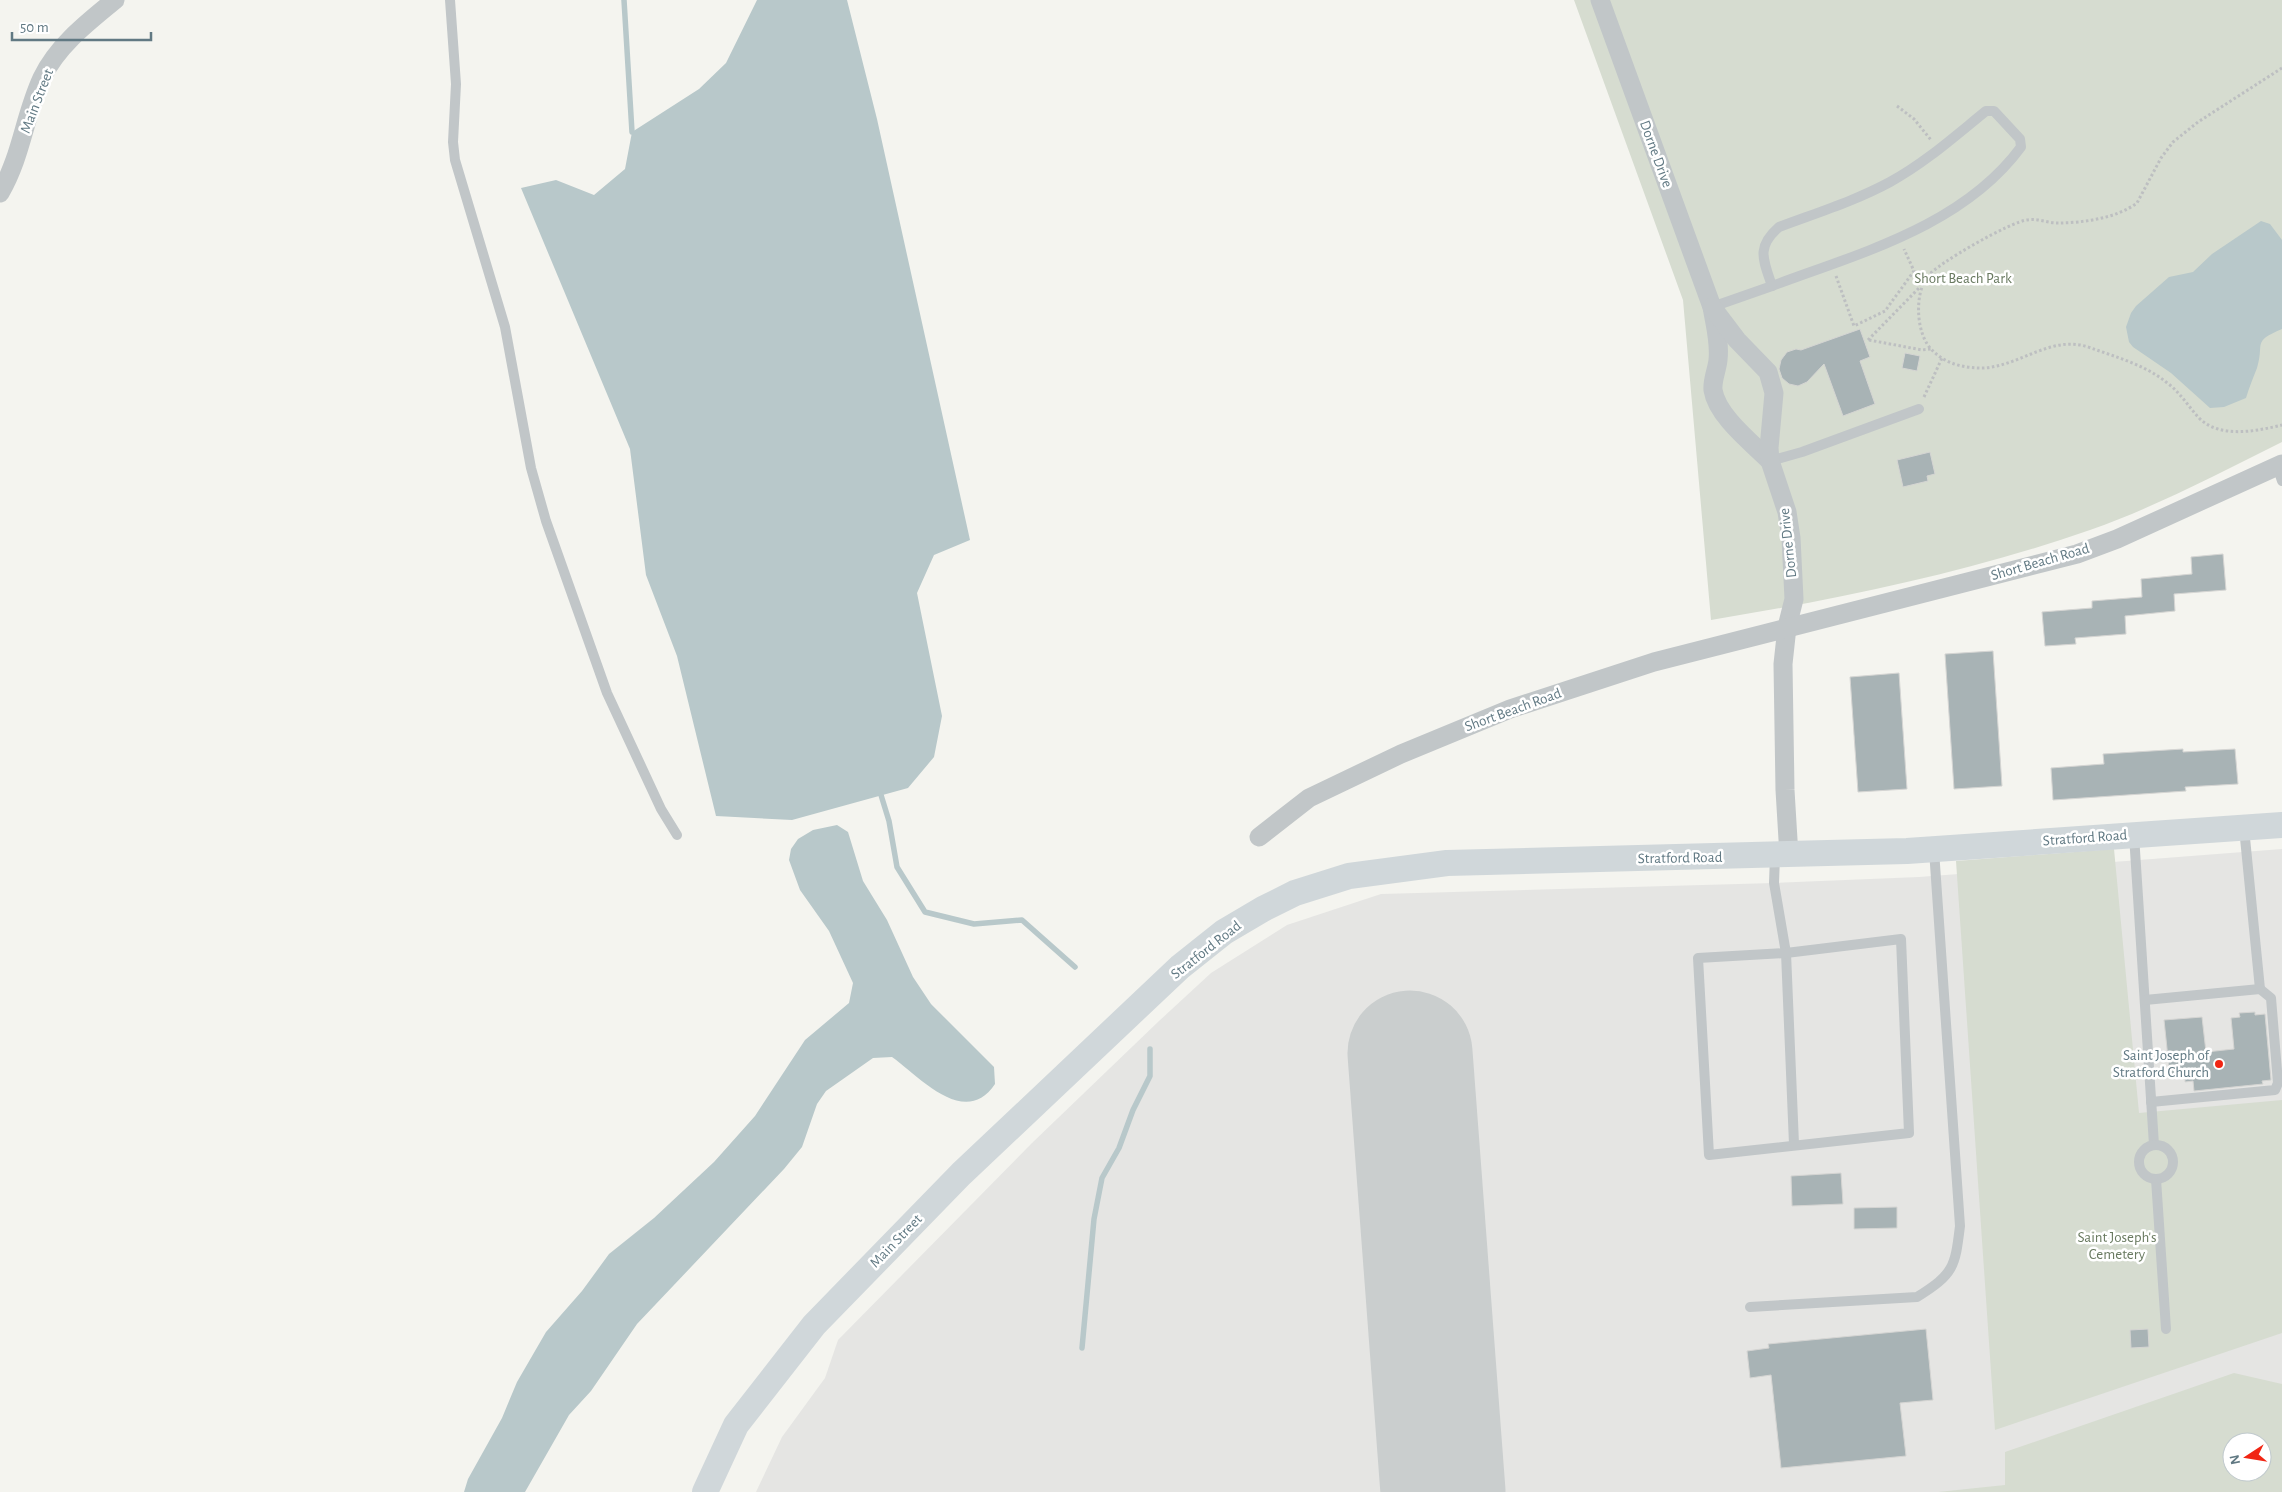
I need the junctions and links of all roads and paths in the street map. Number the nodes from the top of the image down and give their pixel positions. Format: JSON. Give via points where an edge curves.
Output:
{"nodes":[{"id":1,"x":115,"y":0,"type":"edge"},
{"id":2,"x":450,"y":0,"type":"edge"},
{"id":3,"x":1600,"y":0,"type":"edge"},
{"id":4,"x":2282,"y":68,"type":"edge"},
{"id":5,"x":1897,"y":106,"type":"dead end"},
{"id":6,"x":1940,"y":150,"type":"junction"},
{"id":7,"x":0,"y":194,"type":"edge"},
{"id":8,"x":1898,"y":237,"type":"junction"},
{"id":9,"x":1832,"y":264,"type":"junction"},
{"id":10,"x":1922,"y":285,"type":"junction"},
{"id":11,"x":1772,"y":286,"type":"junction"},
{"id":12,"x":1712,"y":307,"type":"junction"},
{"id":13,"x":1931,"y":349,"type":"junction"},
{"id":14,"x":1942,"y":358,"type":"junction"},
{"id":15,"x":1919,"y":409,"type":"joint"},
{"id":16,"x":2282,"y":425,"type":"edge"},
{"id":17,"x":1770,"y":461,"type":"junction"},
{"id":18,"x":2280,"y":470,"type":"edge"},
{"id":19,"x":1787,"y":628,"type":"junction"},
{"id":20,"x":2282,"y":825,"type":"edge"},
{"id":21,"x":2244,"y":827,"type":"junction"},
{"id":22,"x":2134,"y":834,"type":"junction"},
{"id":23,"x":678,"y":835,"type":"dead end"},
{"id":24,"x":1259,"y":838,"type":"dead end"},
{"id":25,"x":1934,"y":849,"type":"junction"},
{"id":26,"x":1782,"y":856,"type":"junction"},
{"id":27,"x":1786,"y":953,"type":"junction"},
{"id":28,"x":2260,"y":988,"type":"junction"},
{"id":29,"x":2144,"y":1000,"type":"junction"},
{"id":30,"x":1124,"y":1019,"type":"joint"},
{"id":31,"x":2151,"y":1102,"type":"junction"},
{"id":32,"x":1794,"y":1144,"type":"junction"},
{"id":33,"x":2154,"y":1145,"type":"junction"},
{"id":34,"x":2156,"y":1179,"type":"junction"},
{"id":35,"x":1750,"y":1307,"type":"dead end"},
{"id":36,"x":2166,"y":1329,"type":"dead end"},
{"id":37,"x":704,"y":1492,"type":"edge"}],
"edges":[{"from":1,"to":7,"type":"street","name":"Main Street","via":[[74,36],[49,66],[30,112],[12,172]]},
{"from":2,"to":23,"type":"lane","via":[[456,84],[455,160],[505,327],[531,468],[546,522],[606,694],[661,809]]},
{"from":3,"to":12,"type":"street","name":"Dorne Drive"},
{"from":4,"to":10,"type":"path","via":[[2198,122],[2173,142],[2137,203],[2130,208],[2090,220],[2056,223],[2029,219],[2009,225],[1947,259],[1932,270]]},
{"from":5,"to":6,"type":"path","via":[[1914,119]]},
{"from":6,"to":8,"type":"lane","via":[[1986,111],[1994,112],[2020,139],[2021,147],[1991,181],[1970,198],[1928,224]]},
{"from":6,"to":11,"type":"lane","via":[[1891,182],[1779,227],[1770,235],[1762,252]]},
{"from":8,"to":9,"type":"lane"},
{"from":8,"to":9,"type":"path","via":[[1914,271],[1884,311],[1854,326]]},
{"from":9,"to":11,"type":"lane"},
{"from":10,"to":13,"type":"path","via":[[1919,316]]},
{"from":10,"to":13,"type":"path","via":[[1868,340]]},
{"from":11,"to":12,"type":"lane"},
{"from":12,"to":17,"type":"street","name":"Dorne Drive","via":[[1737,340],[1764,366],[1771,380],[1774,402],[1769,437]]},
{"from":12,"to":17,"type":"street","name":"Dorne Drive","via":[[1718,338],[1713,389],[1717,404]]},
{"from":13,"to":14,"type":"path"},
{"from":14,"to":15,"type":"path"},
{"from":14,"to":16,"type":"path","via":[[1962,366],[1996,367],[2053,346],[2077,344],[2165,380],[2199,418],[2214,428],[2238,431]]},
{"from":15,"to":17,"type":"lane"},
{"from":17,"to":19,"type":"street","name":"Dorne Drive","via":[[1787,512],[1790,538],[1794,599]]},
{"from":18,"to":19,"type":"street","name":"Short Beach Road","via":[[2077,554]]},
{"from":19,"to":24,"type":"street","name":"Short Beach Road","via":[[1654,662],[1501,713],[1401,754],[1308,798]]},
{"from":19,"to":26,"type":"street"},
{"from":20,"to":21,"type":"main road","name":"Stratford Road"},
{"from":21,"to":22,"type":"main road","name":"Stratford Road"},
{"from":21,"to":28,"type":"lane"},
{"from":22,"to":25,"type":"main road","name":"Stratford Road"},
{"from":22,"to":29,"type":"lane"},
{"from":25,"to":26,"type":"main road","name":"Stratford Road"},
{"from":25,"to":35,"type":"lane","via":[[1960,1226],[1956,1261],[1939,1283],[1917,1297]]},
{"from":26,"to":27,"type":"lane","via":[[1774,884]]},
{"from":26,"to":30,"type":"main road","name":"Stratford Road","via":[[1447,863],[1349,876],[1295,893],[1262,908],[1224,932]]},
{"from":27,"to":32,"type":"lane"},
{"from":27,"to":32,"type":"lane","via":[[1698,958],[1709,1155]]},
{"from":27,"to":32,"type":"lane","via":[[1901,939],[1909,1133]]},
{"from":28,"to":29,"type":"lane"},
{"from":28,"to":31,"type":"lane","via":[[2271,998],[2278,1083],[2274,1090]]},
{"from":29,"to":31,"type":"lane"},
{"from":30,"to":37,"type":"main road","name":"Main Street","via":[[961,1174],[814,1325],[736,1425]]},
{"from":31,"to":33,"type":"lane"},
{"from":33,"to":34,"type":"lane","via":[[2141,1153],[2139,1164],[2144,1174]]},
{"from":33,"to":34,"type":"lane","via":[[2166,1147],[2174,1163],[2170,1174]]},
{"from":34,"to":36,"type":"lane"}]}
